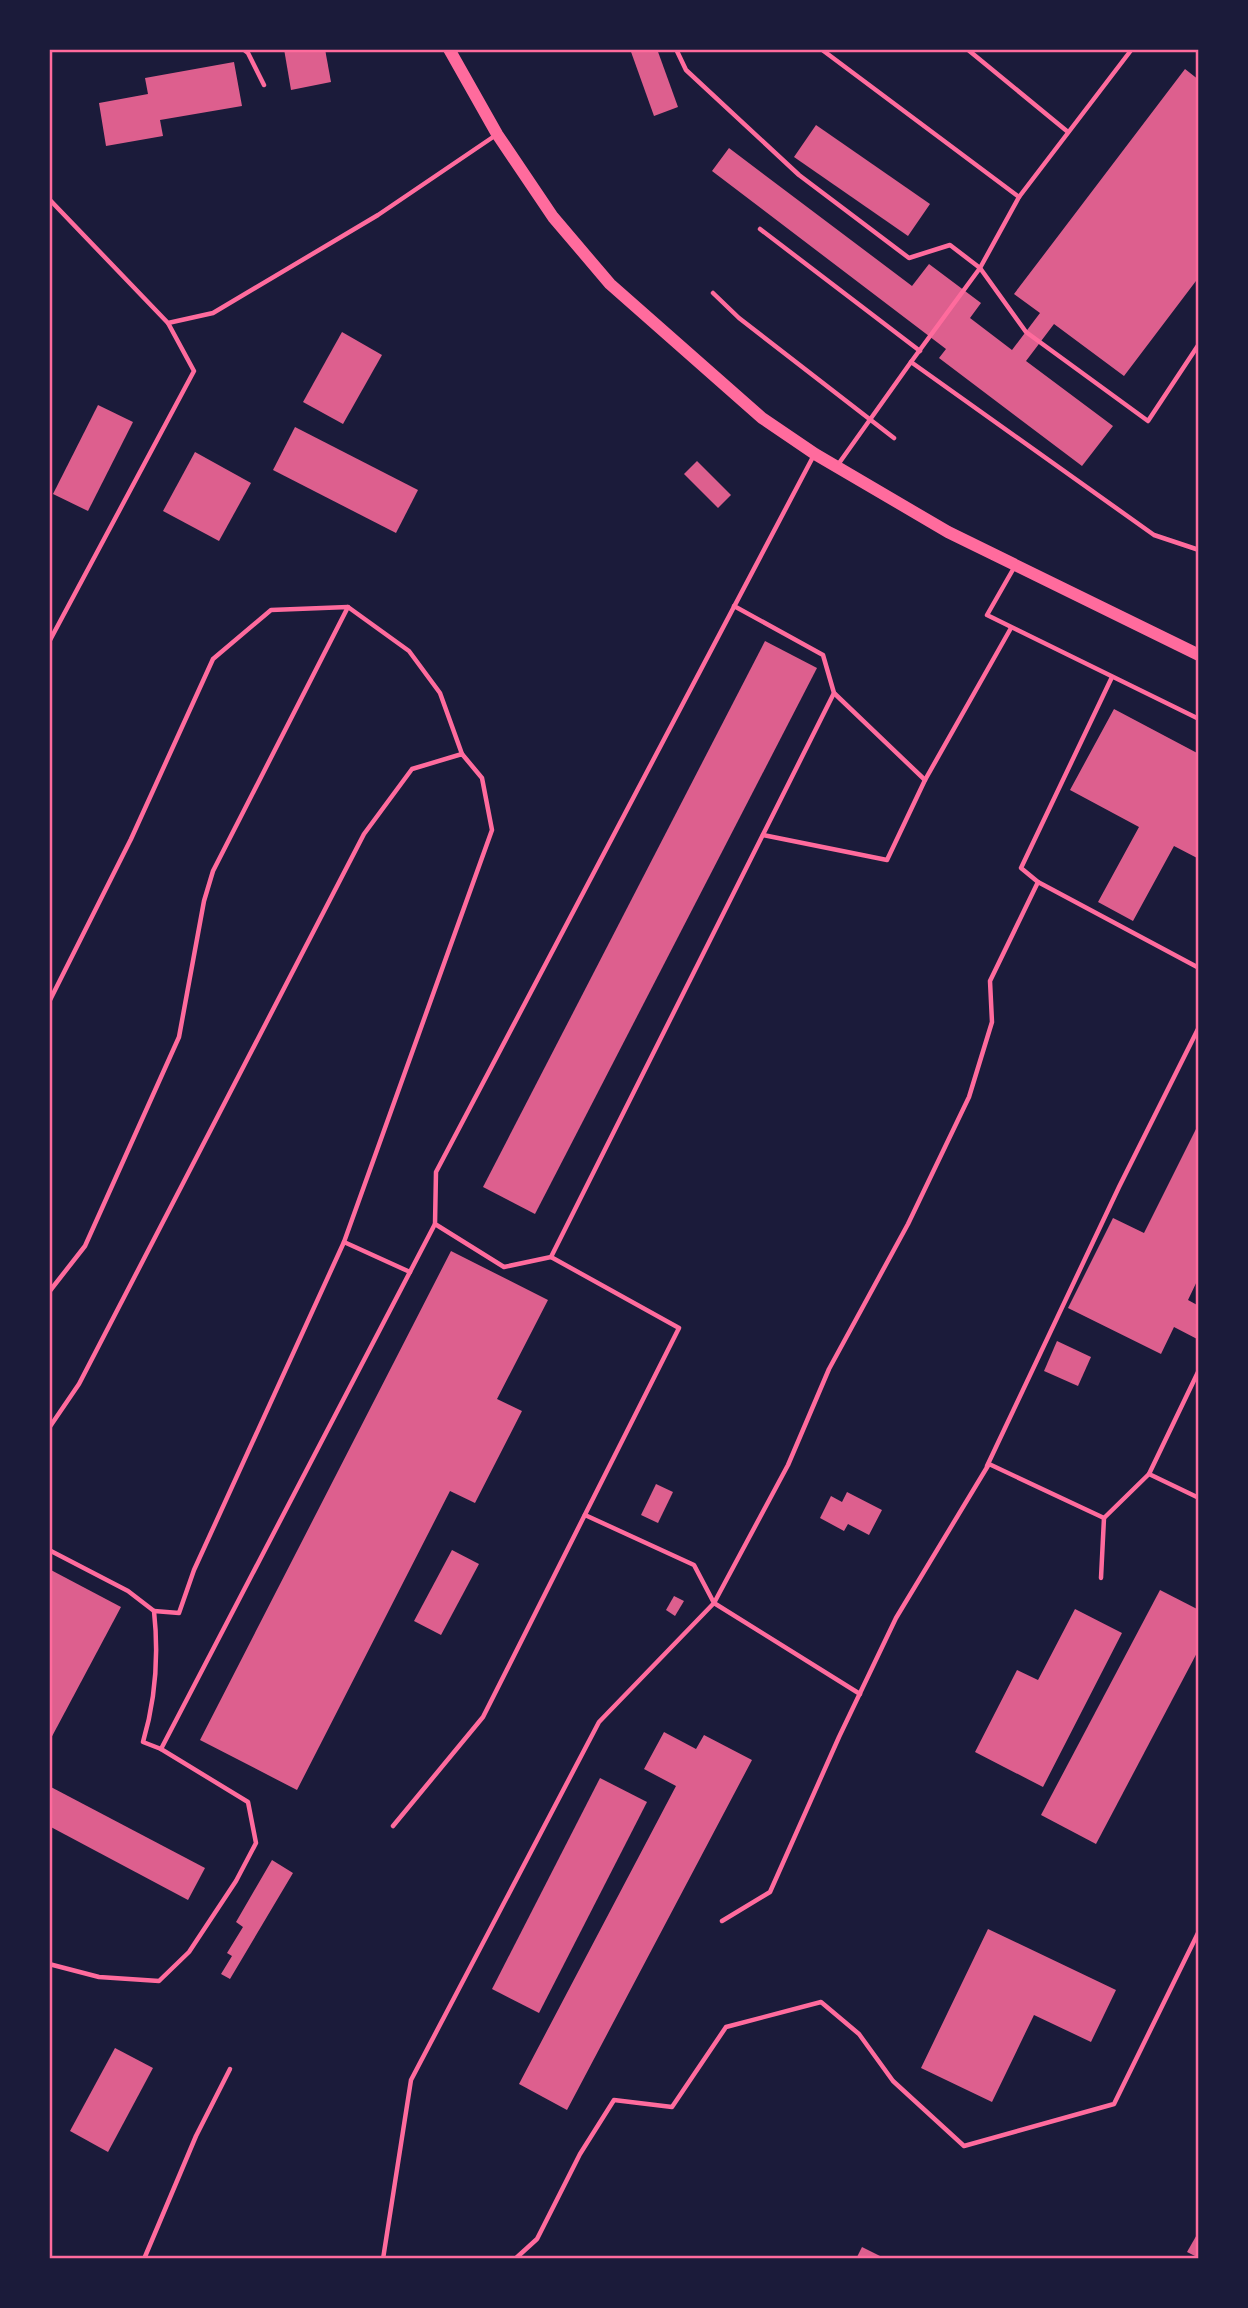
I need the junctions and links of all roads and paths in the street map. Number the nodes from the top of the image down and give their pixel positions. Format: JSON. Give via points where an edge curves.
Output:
{"nodes":[{"id":1,"x":243,"y":49,"type":"edge"},
{"id":2,"x":449,"y":49,"type":"edge"},
{"id":3,"x":676,"y":49,"type":"edge"},
{"id":4,"x":821,"y":49,"type":"edge"},
{"id":5,"x":967,"y":49,"type":"edge"},
{"id":6,"x":1120,"y":49,"type":"edge"},
{"id":7,"x":1132,"y":49,"type":"edge"},
{"id":8,"x":1127,"y":55,"type":"junction"},
{"id":9,"x":264,"y":85,"type":"dead end"},
{"id":10,"x":1068,"y":132,"type":"junction"},
{"id":11,"x":497,"y":134,"type":"junction"},
{"id":12,"x":1019,"y":197,"type":"junction"},
{"id":13,"x":49,"y":199,"type":"edge"},
{"id":14,"x":760,"y":229,"type":"dead end"},
{"id":15,"x":980,"y":268,"type":"junction"},
{"id":16,"x":713,"y":293,"type":"dead end"},
{"id":17,"x":168,"y":323,"type":"junction"},
{"id":18,"x":1199,"y":344,"type":"edge"},
{"id":19,"x":920,"y":351,"type":"junction"},
{"id":20,"x":911,"y":362,"type":"junction"},
{"id":21,"x":870,"y":419,"type":"junction"},
{"id":22,"x":894,"y":438,"type":"dead end"},
{"id":23,"x":815,"y":454,"type":"junction"},
{"id":24,"x":836,"y":467,"type":"junction"},
{"id":25,"x":1199,"y":550,"type":"edge"},
{"id":26,"x":1015,"y":565,"type":"junction"},
{"id":27,"x":734,"y":606,"type":"junction"},
{"id":28,"x":348,"y":607,"type":"junction"},
{"id":29,"x":1011,"y":628,"type":"junction"},
{"id":30,"x":49,"y":642,"type":"edge"},
{"id":31,"x":1199,"y":655,"type":"edge"},
{"id":32,"x":1112,"y":677,"type":"junction"},
{"id":33,"x":835,"y":693,"type":"junction"},
{"id":34,"x":1199,"y":719,"type":"edge"},
{"id":35,"x":462,"y":754,"type":"junction"},
{"id":36,"x":925,"y":780,"type":"junction"},
{"id":37,"x":763,"y":835,"type":"junction"},
{"id":38,"x":1038,"y":882,"type":"junction"},
{"id":39,"x":1199,"y":968,"type":"edge"},
{"id":40,"x":49,"y":1002,"type":"edge"},
{"id":41,"x":1199,"y":1027,"type":"edge"},
{"id":42,"x":435,"y":1224,"type":"junction"},
{"id":43,"x":344,"y":1242,"type":"junction"},
{"id":44,"x":551,"y":1257,"type":"junction"},
{"id":45,"x":410,"y":1272,"type":"junction"},
{"id":46,"x":49,"y":1292,"type":"edge"},
{"id":47,"x":1199,"y":1370,"type":"edge"},
{"id":48,"x":49,"y":1428,"type":"edge"},
{"id":49,"x":985,"y":1470,"type":"junction"},
{"id":50,"x":1149,"y":1474,"type":"junction"},
{"id":51,"x":1199,"y":1498,"type":"edge"},
{"id":52,"x":585,"y":1515,"type":"junction"},
{"id":53,"x":1104,"y":1518,"type":"junction"},
{"id":54,"x":49,"y":1550,"type":"edge"},
{"id":55,"x":1101,"y":1578,"type":"dead end"},
{"id":56,"x":714,"y":1603,"type":"junction"},
{"id":57,"x":153,"y":1611,"type":"junction"},
{"id":58,"x":860,"y":1694,"type":"junction"},
{"id":59,"x":161,"y":1749,"type":"junction"},
{"id":60,"x":394,"y":1826,"type":"dead end"},
{"id":61,"x":722,"y":1921,"type":"dead end"},
{"id":62,"x":1199,"y":1931,"type":"edge"},
{"id":63,"x":49,"y":1964,"type":"edge"},
{"id":64,"x":230,"y":2069,"type":"dead end"},
{"id":65,"x":144,"y":2259,"type":"edge"},
{"id":66,"x":383,"y":2259,"type":"edge"},
{"id":67,"x":515,"y":2259,"type":"edge"}],
"edges":[{"from":1,"to":9,"type":"lane"},
{"from":2,"to":11,"type":"street"},
{"from":3,"to":15,"type":"lane","via":[[686,69],[799,176],[909,258],[950,245]]},
{"from":4,"to":12,"type":"lane"},
{"from":5,"to":10,"type":"lane"},
{"from":6,"to":8,"type":"lane"},
{"from":7,"to":8,"type":"lane"},
{"from":8,"to":10,"type":"lane"},
{"from":10,"to":12,"type":"lane"},
{"from":11,"to":17,"type":"lane","via":[[378,215],[213,313]]},
{"from":11,"to":23,"type":"street","via":[[553,216],[610,284],[762,418]]},
{"from":12,"to":15,"type":"lane"},
{"from":13,"to":17,"type":"lane"},
{"from":14,"to":19,"type":"lane"},
{"from":15,"to":18,"type":"lane","via":[[1026,332],[1149,421]]},
{"from":15,"to":19,"type":"lane"},
{"from":16,"to":21,"type":"lane"},
{"from":17,"to":30,"type":"lane","via":[[194,371]]},
{"from":19,"to":20,"type":"lane"},
{"from":20,"to":21,"type":"lane"},
{"from":20,"to":25,"type":"lane","via":[[1154,535]]},
{"from":21,"to":22,"type":"lane"},
{"from":21,"to":24,"type":"lane"},
{"from":23,"to":24,"type":"street"},
{"from":23,"to":27,"type":"lane"},
{"from":24,"to":26,"type":"street"},
{"from":26,"to":29,"type":"lane","via":[[987,615]]},
{"from":26,"to":31,"type":"street"},
{"from":27,"to":33,"type":"lane","via":[[823,655]]},
{"from":27,"to":42,"type":"lane","via":[[436,1172]]},
{"from":28,"to":35,"type":"lane","via":[[409,652],[440,694]]},
{"from":28,"to":40,"type":"lane","via":[[271,610],[213,659],[131,839]]},
{"from":28,"to":46,"type":"lane","via":[[214,871],[178,1037],[85,1246]]},
{"from":29,"to":32,"type":"lane"},
{"from":29,"to":36,"type":"lane"},
{"from":32,"to":34,"type":"lane"},
{"from":32,"to":38,"type":"lane","via":[[1021,869]]},
{"from":33,"to":36,"type":"lane"},
{"from":33,"to":37,"type":"lane"},
{"from":35,"to":43,"type":"lane","via":[[482,778],[492,830]]},
{"from":35,"to":48,"type":"lane","via":[[412,769],[364,834],[79,1384]]},
{"from":36,"to":37,"type":"lane","via":[[887,860]]},
{"from":37,"to":44,"type":"lane"},
{"from":38,"to":39,"type":"lane"},
{"from":38,"to":56,"type":"lane","via":[[990,981],[992,1022],[969,1097],[908,1224],[829,1369],[788,1465]]},
{"from":41,"to":49,"type":"lane"},
{"from":42,"to":44,"type":"lane","via":[[504,1267]]},
{"from":42,"to":45,"type":"lane"},
{"from":43,"to":45,"type":"lane"},
{"from":43,"to":57,"type":"lane","via":[[194,1570],[179,1613]]},
{"from":44,"to":52,"type":"lane","via":[[679,1328]]},
{"from":45,"to":59,"type":"lane"},
{"from":47,"to":50,"type":"lane"},
{"from":49,"to":53,"type":"lane","via":[[989,1464]]},
{"from":49,"to":58,"type":"lane","via":[[896,1618]]},
{"from":50,"to":51,"type":"lane"},
{"from":50,"to":53,"type":"lane"},
{"from":52,"to":56,"type":"lane","via":[[694,1565]]},
{"from":52,"to":60,"type":"lane","via":[[483,1717]]},
{"from":53,"to":55,"type":"lane"},
{"from":54,"to":57,"type":"lane","via":[[128,1591]]},
{"from":56,"to":58,"type":"lane"},
{"from":56,"to":66,"type":"lane","via":[[599,1722],[411,2080]]},
{"from":57,"to":59,"type":"lane","via":[[158,1664],[143,1742]]},
{"from":58,"to":61,"type":"lane","via":[[770,1892]]},
{"from":59,"to":63,"type":"lane","via":[[248,1802],[256,1843],[190,1952],[159,1981],[99,1977]]},
{"from":62,"to":67,"type":"lane","via":[[1114,2104],[964,2146],[893,2081],[859,2034],[821,2002],[797,2008],[726,2027],[672,2107],[614,2100],[580,2154],[537,2239]]},
{"from":64,"to":65,"type":"lane"}]}
